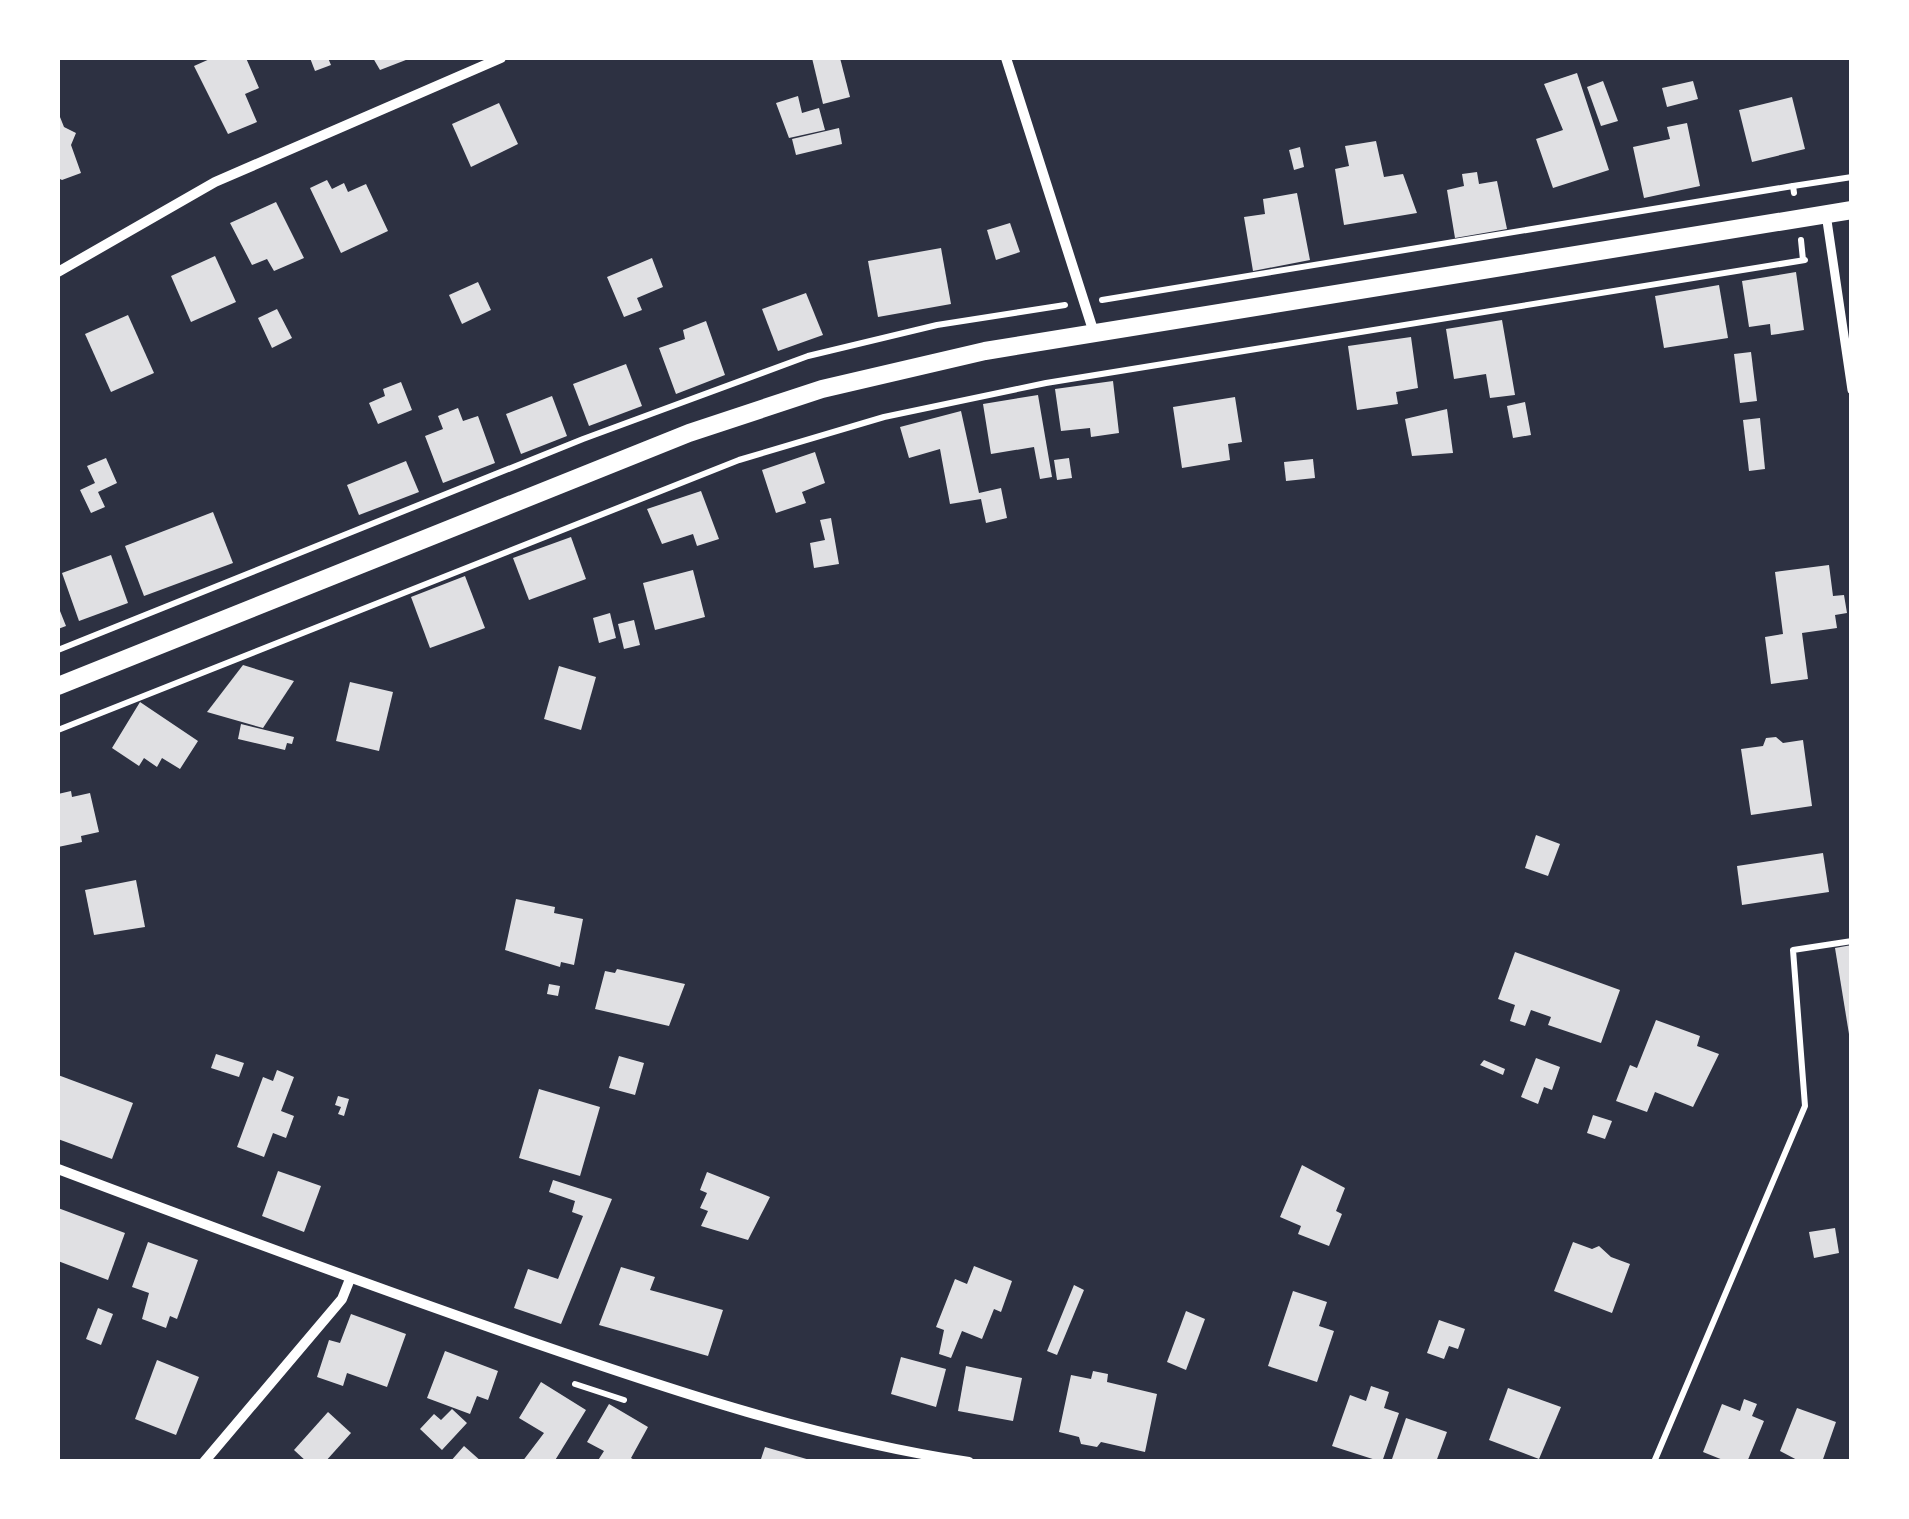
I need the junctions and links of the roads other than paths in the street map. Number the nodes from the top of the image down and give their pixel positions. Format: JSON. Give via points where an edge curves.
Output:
{"nodes":[{"id":1,"x":502,"y":58,"type":"edge"},
{"id":2,"x":1006,"y":58,"type":"edge"},
{"id":3,"x":1852,"y":210,"type":"edge"},
{"id":4,"x":1826,"y":214,"type":"junction"},
{"id":5,"x":58,"y":272,"type":"edge"},
{"id":6,"x":1094,"y":333,"type":"junction"},
{"id":7,"x":1852,"y":390,"type":"edge"},
{"id":8,"x":58,"y":686,"type":"edge"},
{"id":9,"x":58,"y":1169,"type":"edge"},
{"id":10,"x":350,"y":1279,"type":"junction"},
{"id":11,"x":204,"y":1462,"type":"edge"},
{"id":12,"x":969,"y":1462,"type":"edge"}],
"edges":[{"from":1,"to":5,"type":"street","via":[[215,182]]},
{"from":2,"to":6,"type":"street"},
{"from":3,"to":4,"type":"street"},
{"from":4,"to":6,"type":"street"},
{"from":4,"to":7,"type":"street"},
{"from":6,"to":8,"type":"street","via":[[901,369],[708,427]]},
{"from":9,"to":10,"type":"street"},
{"from":10,"to":11,"type":"street","via":[[342,1299]]},
{"from":10,"to":12,"type":"street","via":[[770,1421]]}]}
